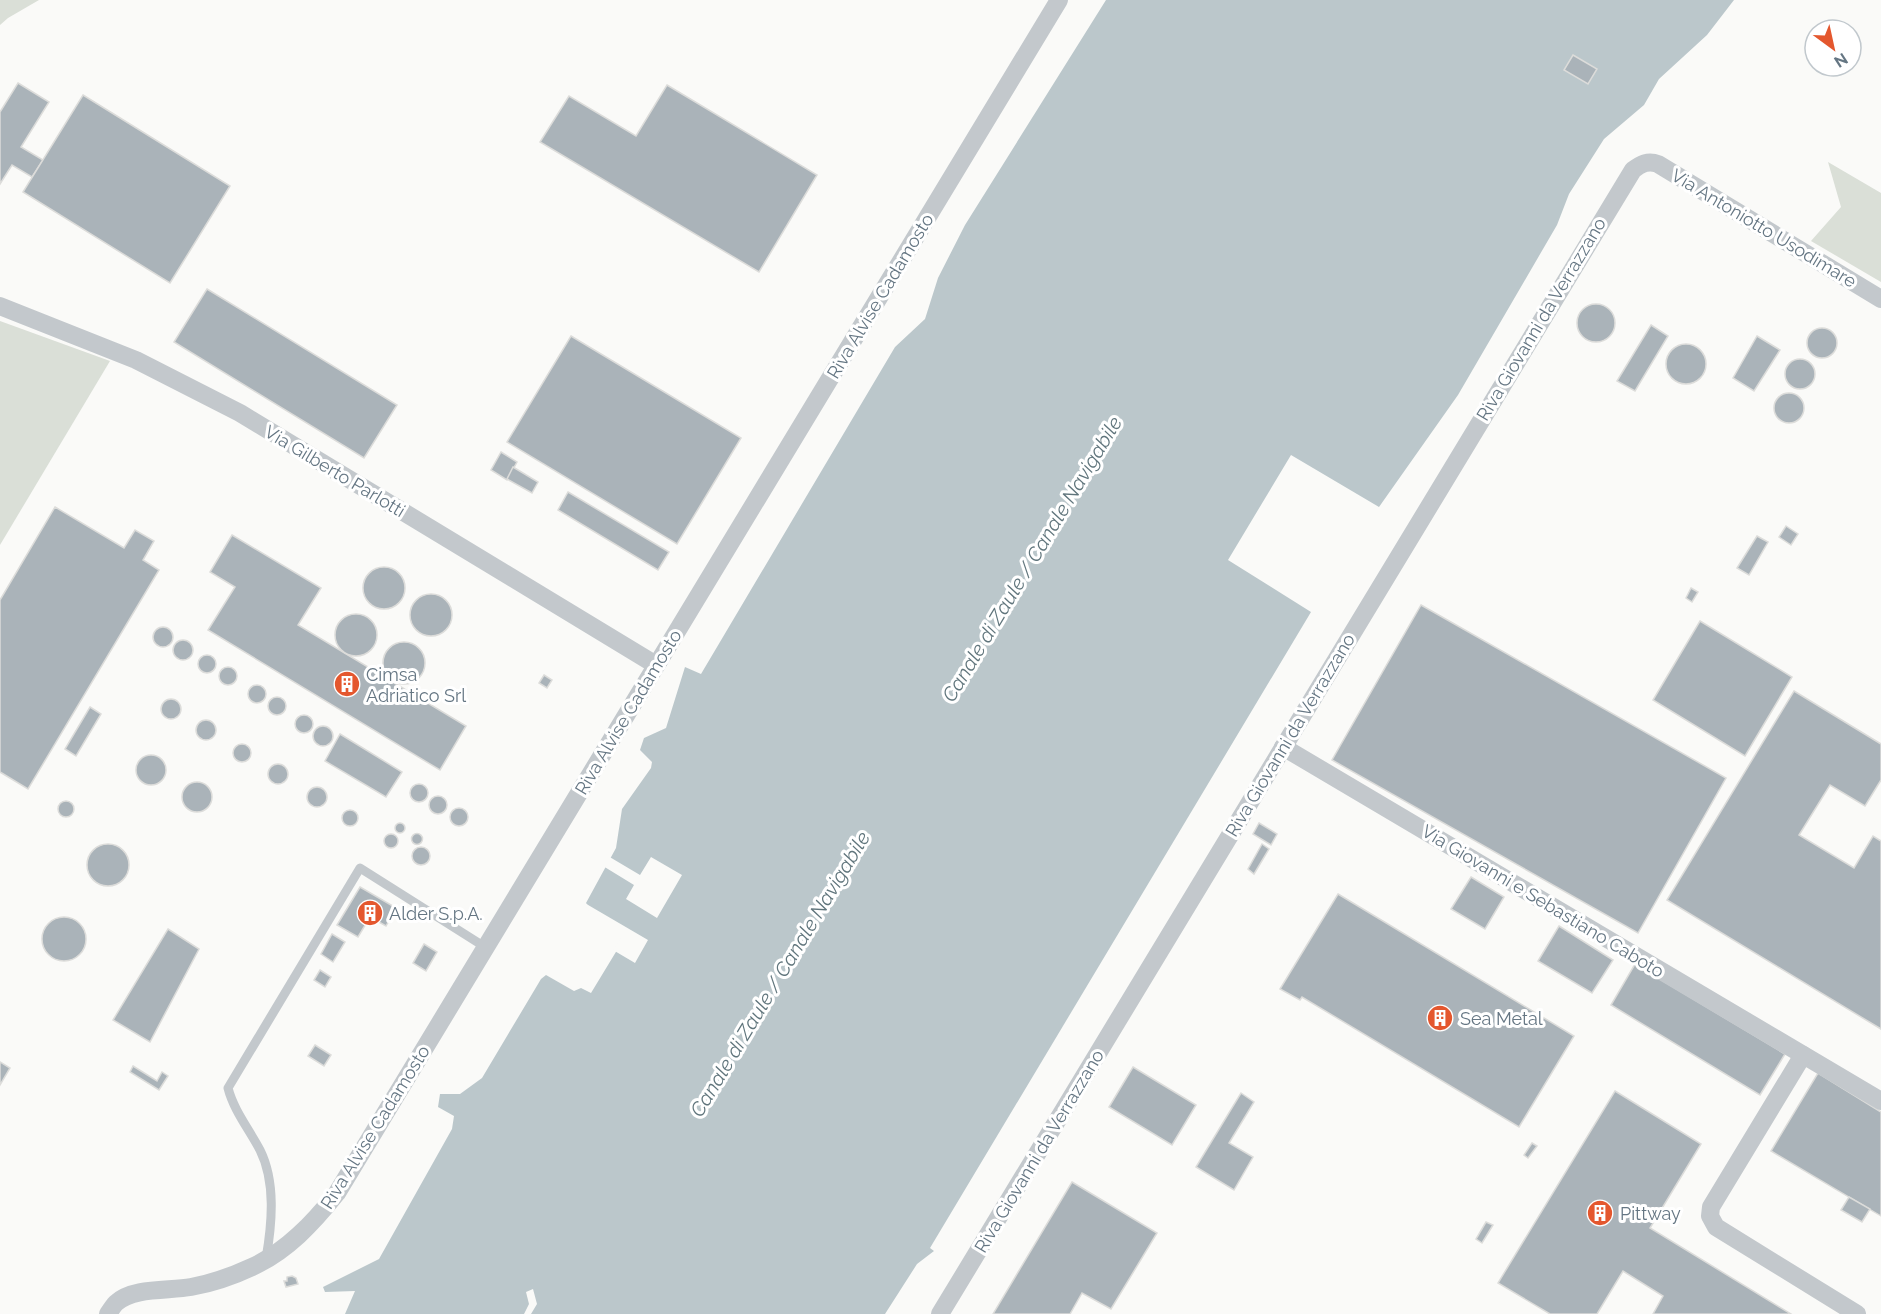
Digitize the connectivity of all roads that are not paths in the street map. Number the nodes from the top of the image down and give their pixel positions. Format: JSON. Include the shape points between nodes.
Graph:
{"nodes":[{"id":1,"x":1059,"y":0,"type":"edge"},
{"id":2,"x":1646,"y":163,"type":"joint"},
{"id":3,"x":1881,"y":299,"type":"edge"},
{"id":4,"x":0,"y":306,"type":"edge"},
{"id":5,"x":656,"y":665,"type":"junction"},
{"id":6,"x":1283,"y":747,"type":"junction"},
{"id":7,"x":485,"y":947,"type":"junction"},
{"id":8,"x":1803,"y":1055,"type":"junction"},
{"id":9,"x":1881,"y":1101,"type":"edge"},
{"id":10,"x":266,"y":1260,"type":"junction"},
{"id":11,"x":108,"y":1314,"type":"edge"},
{"id":12,"x":940,"y":1314,"type":"edge"},
{"id":13,"x":1857,"y":1314,"type":"edge"}],
"edges":[{"from":1,"to":5,"type":"street","name":"Riva Alvise Cadamosto"},
{"from":2,"to":3,"type":"street","name":"Via Antoniotto Usodimare","via":[[1658,164]]},
{"from":2,"to":6,"type":"street","name":"Riva Giovanni da Verrazzano","via":[[1628,176]]},
{"from":4,"to":5,"type":"street","name":"Via Gilberto Parlotti","via":[[136,360],[240,413]]},
{"from":5,"to":7,"type":"street","name":"Riva Alvise Cadamosto"},
{"from":6,"to":8,"type":"street","name":"Via Giovanni e Sebastiano Caboto"},
{"from":6,"to":12,"type":"street","name":"Riva Giovanni da Verrazzano"},
{"from":7,"to":10,"type":"street","name":"Riva Alvise Cadamosto","via":[[338,1193],[303,1232]]},
{"from":7,"to":10,"type":"lane","via":[[360,868],[228,1088],[231,1101],[261,1152],[269,1180]]},
{"from":8,"to":9,"type":"street","name":"Via Giovanni e Sebastiano Caboto"},
{"from":8,"to":13,"type":"street","via":[[1711,1207],[1710,1219]]},
{"from":10,"to":11,"type":"street","name":"Riva Alvise Cadamosto","via":[[211,1282],[136,1293],[116,1302]]}]}
